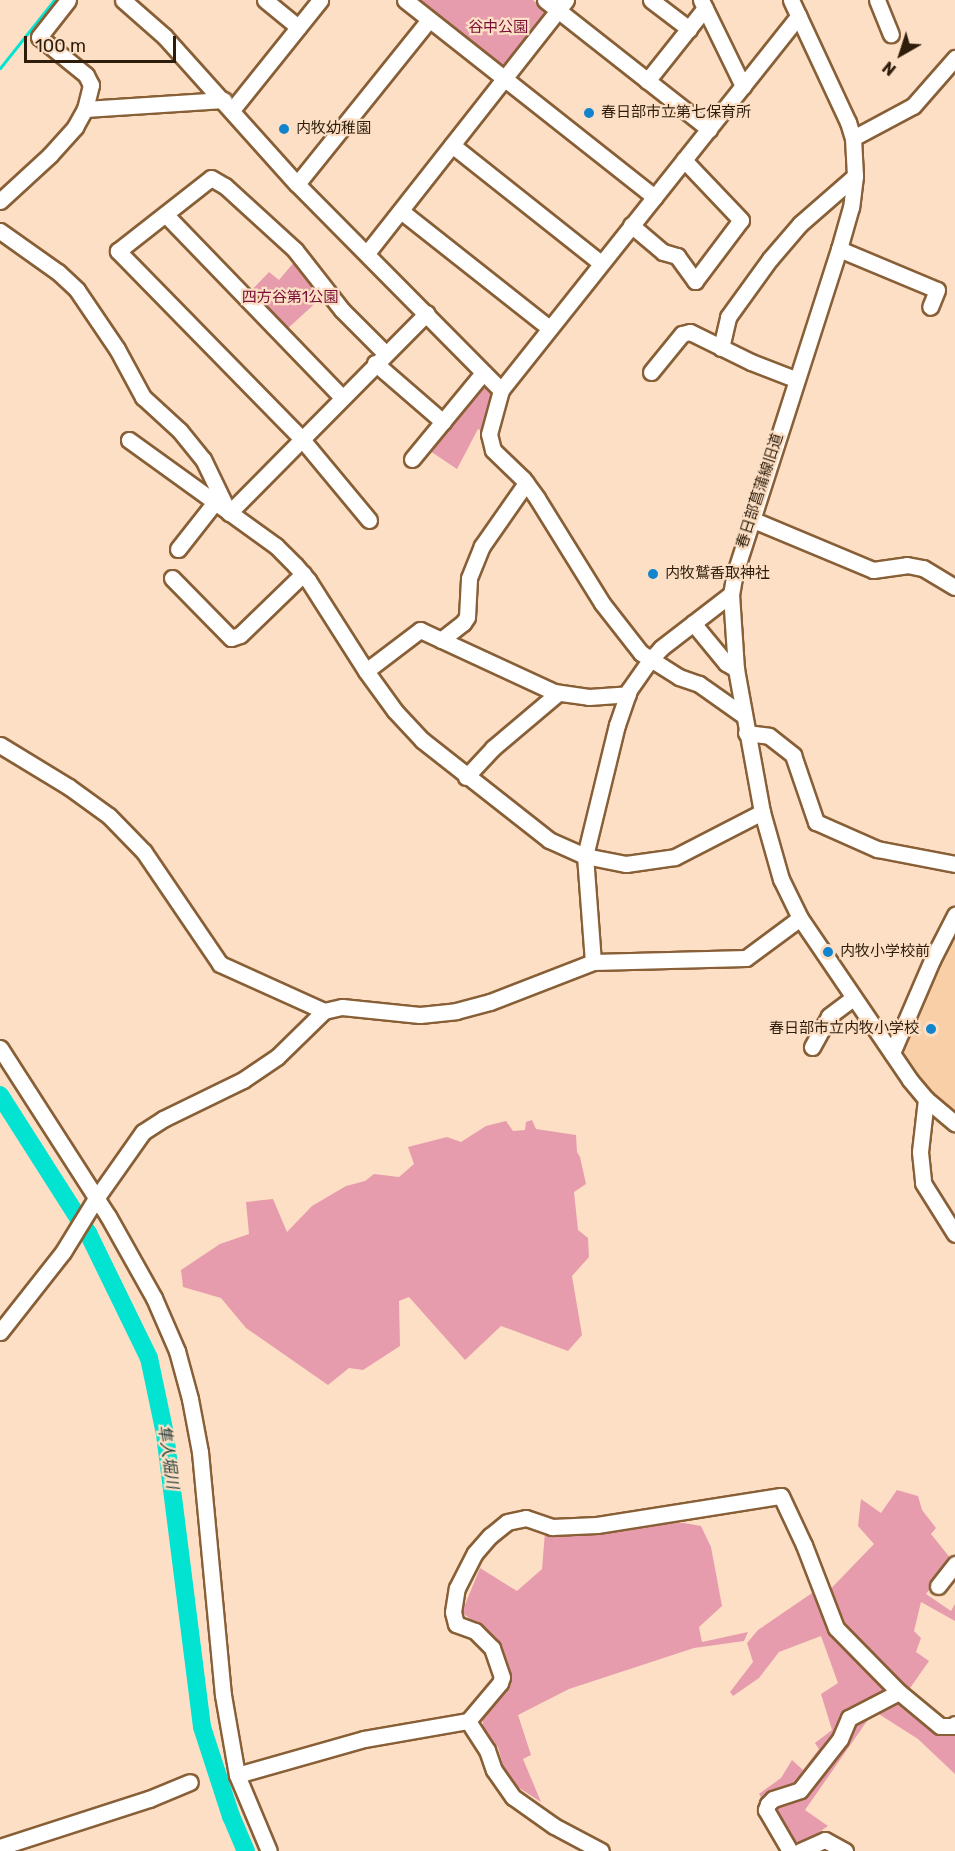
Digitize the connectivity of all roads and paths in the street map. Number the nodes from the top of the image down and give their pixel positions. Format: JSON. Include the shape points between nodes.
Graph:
{"nodes":[{"id":1,"x":68,"y":0,"type":"edge"},
{"id":2,"x":123,"y":0,"type":"edge"},
{"id":3,"x":265,"y":0,"type":"edge"},
{"id":4,"x":320,"y":0,"type":"edge"},
{"id":5,"x":405,"y":0,"type":"edge"},
{"id":6,"x":545,"y":0,"type":"edge"},
{"id":7,"x":651,"y":0,"type":"edge"},
{"id":8,"x":791,"y":0,"type":"edge"},
{"id":9,"x":878,"y":0,"type":"edge"},
{"id":10,"x":704,"y":4,"type":"edge"},
{"id":11,"x":562,"y":5,"type":"edge"},
{"id":12,"x":798,"y":16,"type":"junction"},
{"id":13,"x":429,"y":20,"type":"junction"},
{"id":14,"x":298,"y":27,"type":"junction"},
{"id":15,"x":688,"y":29,"type":"junction"},
{"id":16,"x":891,"y":34,"type":"dead end"},
{"id":17,"x":955,"y":58,"type":"edge"},
{"id":18,"x":504,"y":78,"type":"junction"},
{"id":19,"x":647,"y":81,"type":"junction"},
{"id":20,"x":743,"y":86,"type":"junction"},
{"id":21,"x":228,"y":105,"type":"junction"},
{"id":22,"x":85,"y":109,"type":"junction"},
{"id":23,"x":709,"y":129,"type":"junction"},
{"id":24,"x":853,"y":138,"type":"junction"},
{"id":25,"x":452,"y":145,"type":"junction"},
{"id":26,"x":684,"y":160,"type":"junction"},
{"id":27,"x":855,"y":176,"type":"junction"},
{"id":28,"x":297,"y":184,"type":"junction"},
{"id":29,"x":654,"y":197,"type":"junction"},
{"id":30,"x":0,"y":201,"type":"edge"},
{"id":31,"x":401,"y":211,"type":"junction"},
{"id":32,"x":166,"y":215,"type":"junction"},
{"id":33,"x":631,"y":225,"type":"junction"},
{"id":34,"x":0,"y":231,"type":"edge"},
{"id":35,"x":839,"y":249,"type":"junction"},
{"id":36,"x":367,"y":253,"type":"junction"},
{"id":37,"x":601,"y":263,"type":"junction"},
{"id":38,"x":930,"y":307,"type":"dead end"},
{"id":39,"x":427,"y":313,"type":"junction"},
{"id":40,"x":549,"y":328,"type":"junction"},
{"id":41,"x":721,"y":348,"type":"junction"},
{"id":42,"x":381,"y":358,"type":"junction"},
{"id":43,"x":651,"y":372,"type":"dead end"},
{"id":44,"x":483,"y":373,"type":"junction"},
{"id":45,"x":795,"y":379,"type":"junction"},
{"id":46,"x":501,"y":390,"type":"junction"},
{"id":47,"x":342,"y":397,"type":"junction"},
{"id":48,"x":442,"y":422,"type":"junction"},
{"id":49,"x":301,"y":438,"type":"junction"},
{"id":50,"x":129,"y":440,"type":"dead end"},
{"id":51,"x":412,"y":459,"type":"dead end"},
{"id":52,"x":526,"y":483,"type":"junction"},
{"id":53,"x":215,"y":502,"type":"junction"},
{"id":54,"x":229,"y":513,"type":"junction"},
{"id":55,"x":751,"y":519,"type":"junction"},
{"id":56,"x":369,"y":520,"type":"dead end"},
{"id":57,"x":178,"y":549,"type":"dead end"},
{"id":58,"x":303,"y":574,"type":"junction"},
{"id":59,"x":172,"y":578,"type":"dead end"},
{"id":60,"x":955,"y":587,"type":"edge"},
{"id":61,"x":731,"y":594,"type":"junction"},
{"id":62,"x":693,"y":623,"type":"junction"},
{"id":63,"x":441,"y":640,"type":"junction"},
{"id":64,"x":650,"y":660,"type":"junction"},
{"id":65,"x":736,"y":669,"type":"junction"},
{"id":66,"x":366,"y":670,"type":"junction"},
{"id":67,"x":558,"y":693,"type":"junction"},
{"id":68,"x":628,"y":694,"type":"junction"},
{"id":69,"x":742,"y":715,"type":"junction"},
{"id":70,"x":746,"y":733,"type":"junction"},
{"id":71,"x":0,"y":745,"type":"edge"},
{"id":72,"x":466,"y":777,"type":"junction"},
{"id":73,"x":762,"y":812,"type":"junction"},
{"id":74,"x":585,"y":856,"type":"junction"},
{"id":75,"x":955,"y":864,"type":"edge"},
{"id":76,"x":955,"y":915,"type":"edge"},
{"id":77,"x":800,"y":918,"type":"junction"},
{"id":78,"x":593,"y":962,"type":"junction"},
{"id":79,"x":853,"y":998,"type":"junction"},
{"id":80,"x":324,"y":1011,"type":"junction"},
{"id":81,"x":812,"y":1047,"type":"dead end"},
{"id":82,"x":0,"y":1048,"type":"edge"},
{"id":83,"x":892,"y":1053,"type":"junction"},
{"id":84,"x":926,"y":1100,"type":"junction"},
{"id":85,"x":955,"y":1123,"type":"edge"},
{"id":86,"x":95,"y":1200,"type":"junction"},
{"id":87,"x":955,"y":1234,"type":"edge"},
{"id":88,"x":0,"y":1332,"type":"edge"},
{"id":89,"x":955,"y":1564,"type":"edge"},
{"id":90,"x":938,"y":1586,"type":"dead end"},
{"id":91,"x":899,"y":1692,"type":"junction"},
{"id":92,"x":468,"y":1721,"type":"junction"},
{"id":93,"x":955,"y":1724,"type":"edge"},
{"id":94,"x":237,"y":1775,"type":"junction"},
{"id":95,"x":190,"y":1782,"type":"dead end"},
{"id":96,"x":0,"y":1847,"type":"edge"},
{"id":97,"x":269,"y":1851,"type":"edge"},
{"id":98,"x":601,"y":1851,"type":"edge"},
{"id":99,"x":790,"y":1851,"type":"edge"},
{"id":100,"x":800,"y":1851,"type":"edge"},
{"id":101,"x":845,"y":1851,"type":"edge"}],
"edges":[{"from":1,"to":22,"type":"street","via":[[39,37],[86,75],[91,85]]},
{"from":2,"to":21,"type":"street","via":[[164,36]]},
{"from":3,"to":14,"type":"street"},
{"from":4,"to":14,"type":"street"},
{"from":5,"to":13,"type":"street"},
{"from":6,"to":11,"type":"street"},
{"from":7,"to":15,"type":"street"},
{"from":8,"to":12,"type":"street","name":"春日部菖蒲線旧道"},
{"from":9,"to":16,"type":"street"},
{"from":10,"to":15,"type":"street"},
{"from":10,"to":20,"type":"street"},
{"from":11,"to":18,"type":"street"},
{"from":11,"to":19,"type":"street"},
{"from":12,"to":20,"type":"street"},
{"from":12,"to":24,"type":"street","name":"春日部菖蒲線旧道","via":[[840,100]]},
{"from":13,"to":18,"type":"street"},
{"from":13,"to":28,"type":"street"},
{"from":14,"to":21,"type":"street"},
{"from":15,"to":19,"type":"street"},
{"from":17,"to":24,"type":"street","via":[[913,106]]},
{"from":18,"to":25,"type":"street"},
{"from":18,"to":29,"type":"street"},
{"from":19,"to":23,"type":"street"},
{"from":20,"to":23,"type":"street"},
{"from":21,"to":22,"type":"street"},
{"from":21,"to":28,"type":"street"},
{"from":22,"to":30,"type":"street","via":[[50,155]]},
{"from":23,"to":26,"type":"street"},
{"from":24,"to":27,"type":"street","name":"春日部菖蒲線旧道"},
{"from":25,"to":31,"type":"street"},
{"from":25,"to":37,"type":"street"},
{"from":26,"to":29,"type":"street"},
{"from":26,"to":33,"type":"street","via":[[741,220],[695,281],[677,256],[663,252]]},
{"from":27,"to":35,"type":"street","name":"春日部菖蒲線旧道"},
{"from":27,"to":41,"type":"street","via":[[800,224],[770,259],[728,317]]},
{"from":28,"to":36,"type":"street"},
{"from":29,"to":33,"type":"street"},
{"from":31,"to":36,"type":"street"},
{"from":31,"to":40,"type":"street"},
{"from":32,"to":42,"type":"street","via":[[211,178],[225,186],[295,250]]},
{"from":32,"to":47,"type":"street"},
{"from":32,"to":49,"type":"street","via":[[118,251]]},
{"from":33,"to":37,"type":"street"},
{"from":34,"to":54,"type":"street","via":[[77,290],[117,349],[143,397],[203,459]]},
{"from":35,"to":38,"type":"street","via":[[937,290]]},
{"from":35,"to":45,"type":"street","name":"春日部菖蒲線旧道"},
{"from":36,"to":39,"type":"street"},
{"from":37,"to":40,"type":"street"},
{"from":39,"to":42,"type":"street"},
{"from":39,"to":44,"type":"street"},
{"from":40,"to":46,"type":"street"},
{"from":41,"to":43,"type":"street","via":[[690,332],[682,334]]},
{"from":41,"to":45,"type":"street"},
{"from":42,"to":47,"type":"street"},
{"from":42,"to":48,"type":"street"},
{"from":44,"to":46,"type":"street"},
{"from":44,"to":48,"type":"street"},
{"from":45,"to":55,"type":"street","name":"春日部菖蒲線旧道"},
{"from":46,"to":52,"type":"street","via":[[489,442]]},
{"from":47,"to":49,"type":"street"},
{"from":48,"to":51,"type":"street"},
{"from":49,"to":54,"type":"street"},
{"from":49,"to":56,"type":"street"},
{"from":50,"to":53,"type":"street"},
{"from":52,"to":63,"type":"street","via":[[482,546],[469,578],[467,617]]},
{"from":52,"to":64,"type":"street","via":[[602,603]]},
{"from":53,"to":54,"type":"street"},
{"from":53,"to":57,"type":"street"},
{"from":54,"to":58,"type":"street","via":[[276,546]]},
{"from":55,"to":60,"type":"street","via":[[873,570],[907,565],[923,568]]},
{"from":55,"to":61,"type":"street","name":"春日部菖蒲線旧道"},
{"from":58,"to":59,"type":"street","via":[[240,635],[231,638]]},
{"from":58,"to":66,"type":"street"},
{"from":61,"to":62,"type":"street"},
{"from":61,"to":65,"type":"street","name":"春日部菖蒲線旧道"},
{"from":62,"to":64,"type":"street"},
{"from":62,"to":65,"type":"street","via":[[726,663]]},
{"from":63,"to":66,"type":"street","via":[[420,630]]},
{"from":63,"to":67,"type":"street"},
{"from":64,"to":68,"type":"street"},
{"from":64,"to":69,"type":"street","via":[[699,684]]},
{"from":65,"to":69,"type":"street","name":"春日部菖蒲線旧道"},
{"from":66,"to":72,"type":"street","via":[[422,740]]},
{"from":67,"to":68,"type":"street","via":[[589,697]]},
{"from":67,"to":72,"type":"street"},
{"from":68,"to":74,"type":"street"},
{"from":69,"to":70,"type":"street","name":"春日部菖蒲線旧道"},
{"from":70,"to":73,"type":"street","name":"春日部菖蒲線旧道"},
{"from":70,"to":75,"type":"street","via":[[768,736],[793,755],[816,822],[877,849]]},
{"from":71,"to":80,"type":"street","via":[[109,816],[144,852],[220,964]]},
{"from":72,"to":74,"type":"street","via":[[549,840]]},
{"from":73,"to":74,"type":"street","via":[[675,857],[627,864]]},
{"from":73,"to":77,"type":"street","name":"春日部菖蒲線旧道","via":[[781,879]]},
{"from":74,"to":78,"type":"street"},
{"from":76,"to":83,"type":"street"},
{"from":77,"to":78,"type":"street","via":[[746,958]]},
{"from":77,"to":79,"type":"street","name":"春日部菖蒲線旧道"},
{"from":78,"to":80,"type":"street","via":[[456,1011],[420,1015],[342,1007]]},
{"from":79,"to":81,"type":"street","via":[[829,1016]]},
{"from":79,"to":83,"type":"street","name":"春日部菖蒲線旧道"},
{"from":80,"to":86,"type":"street","via":[[277,1057],[243,1080],[143,1132]]},
{"from":82,"to":86,"type":"street"},
{"from":83,"to":84,"type":"street","name":"春日部菖蒲線旧道"},
{"from":84,"to":85,"type":"street","name":"春日部菖蒲線旧道"},
{"from":84,"to":87,"type":"street","via":[[920,1152],[924,1183]]},
{"from":86,"to":88,"type":"street","via":[[63,1252]]},
{"from":86,"to":94,"type":"street","via":[[154,1298],[177,1351],[190,1399],[200,1452],[223,1695]]},
{"from":89,"to":90,"type":"street"},
{"from":91,"to":92,"type":"street","via":[[836,1628],[781,1496],[620,1523],[552,1527],[526,1518],[498,1528],[462,1575],[454,1605],[456,1624],[475,1631],[492,1648],[502,1677]]},
{"from":91,"to":93,"type":"street","via":[[940,1725]]},
{"from":91,"to":99,"type":"street","via":[[849,1718],[840,1739],[800,1790],[768,1804],[766,1810]]},
{"from":92,"to":94,"type":"street","via":[[364,1739]]},
{"from":92,"to":98,"type":"street","via":[[513,1797],[554,1826]]},
{"from":94,"to":97,"type":"street"},
{"from":95,"to":96,"type":"street"},
{"from":100,"to":101,"type":"street","via":[[825,1840]]}]}
